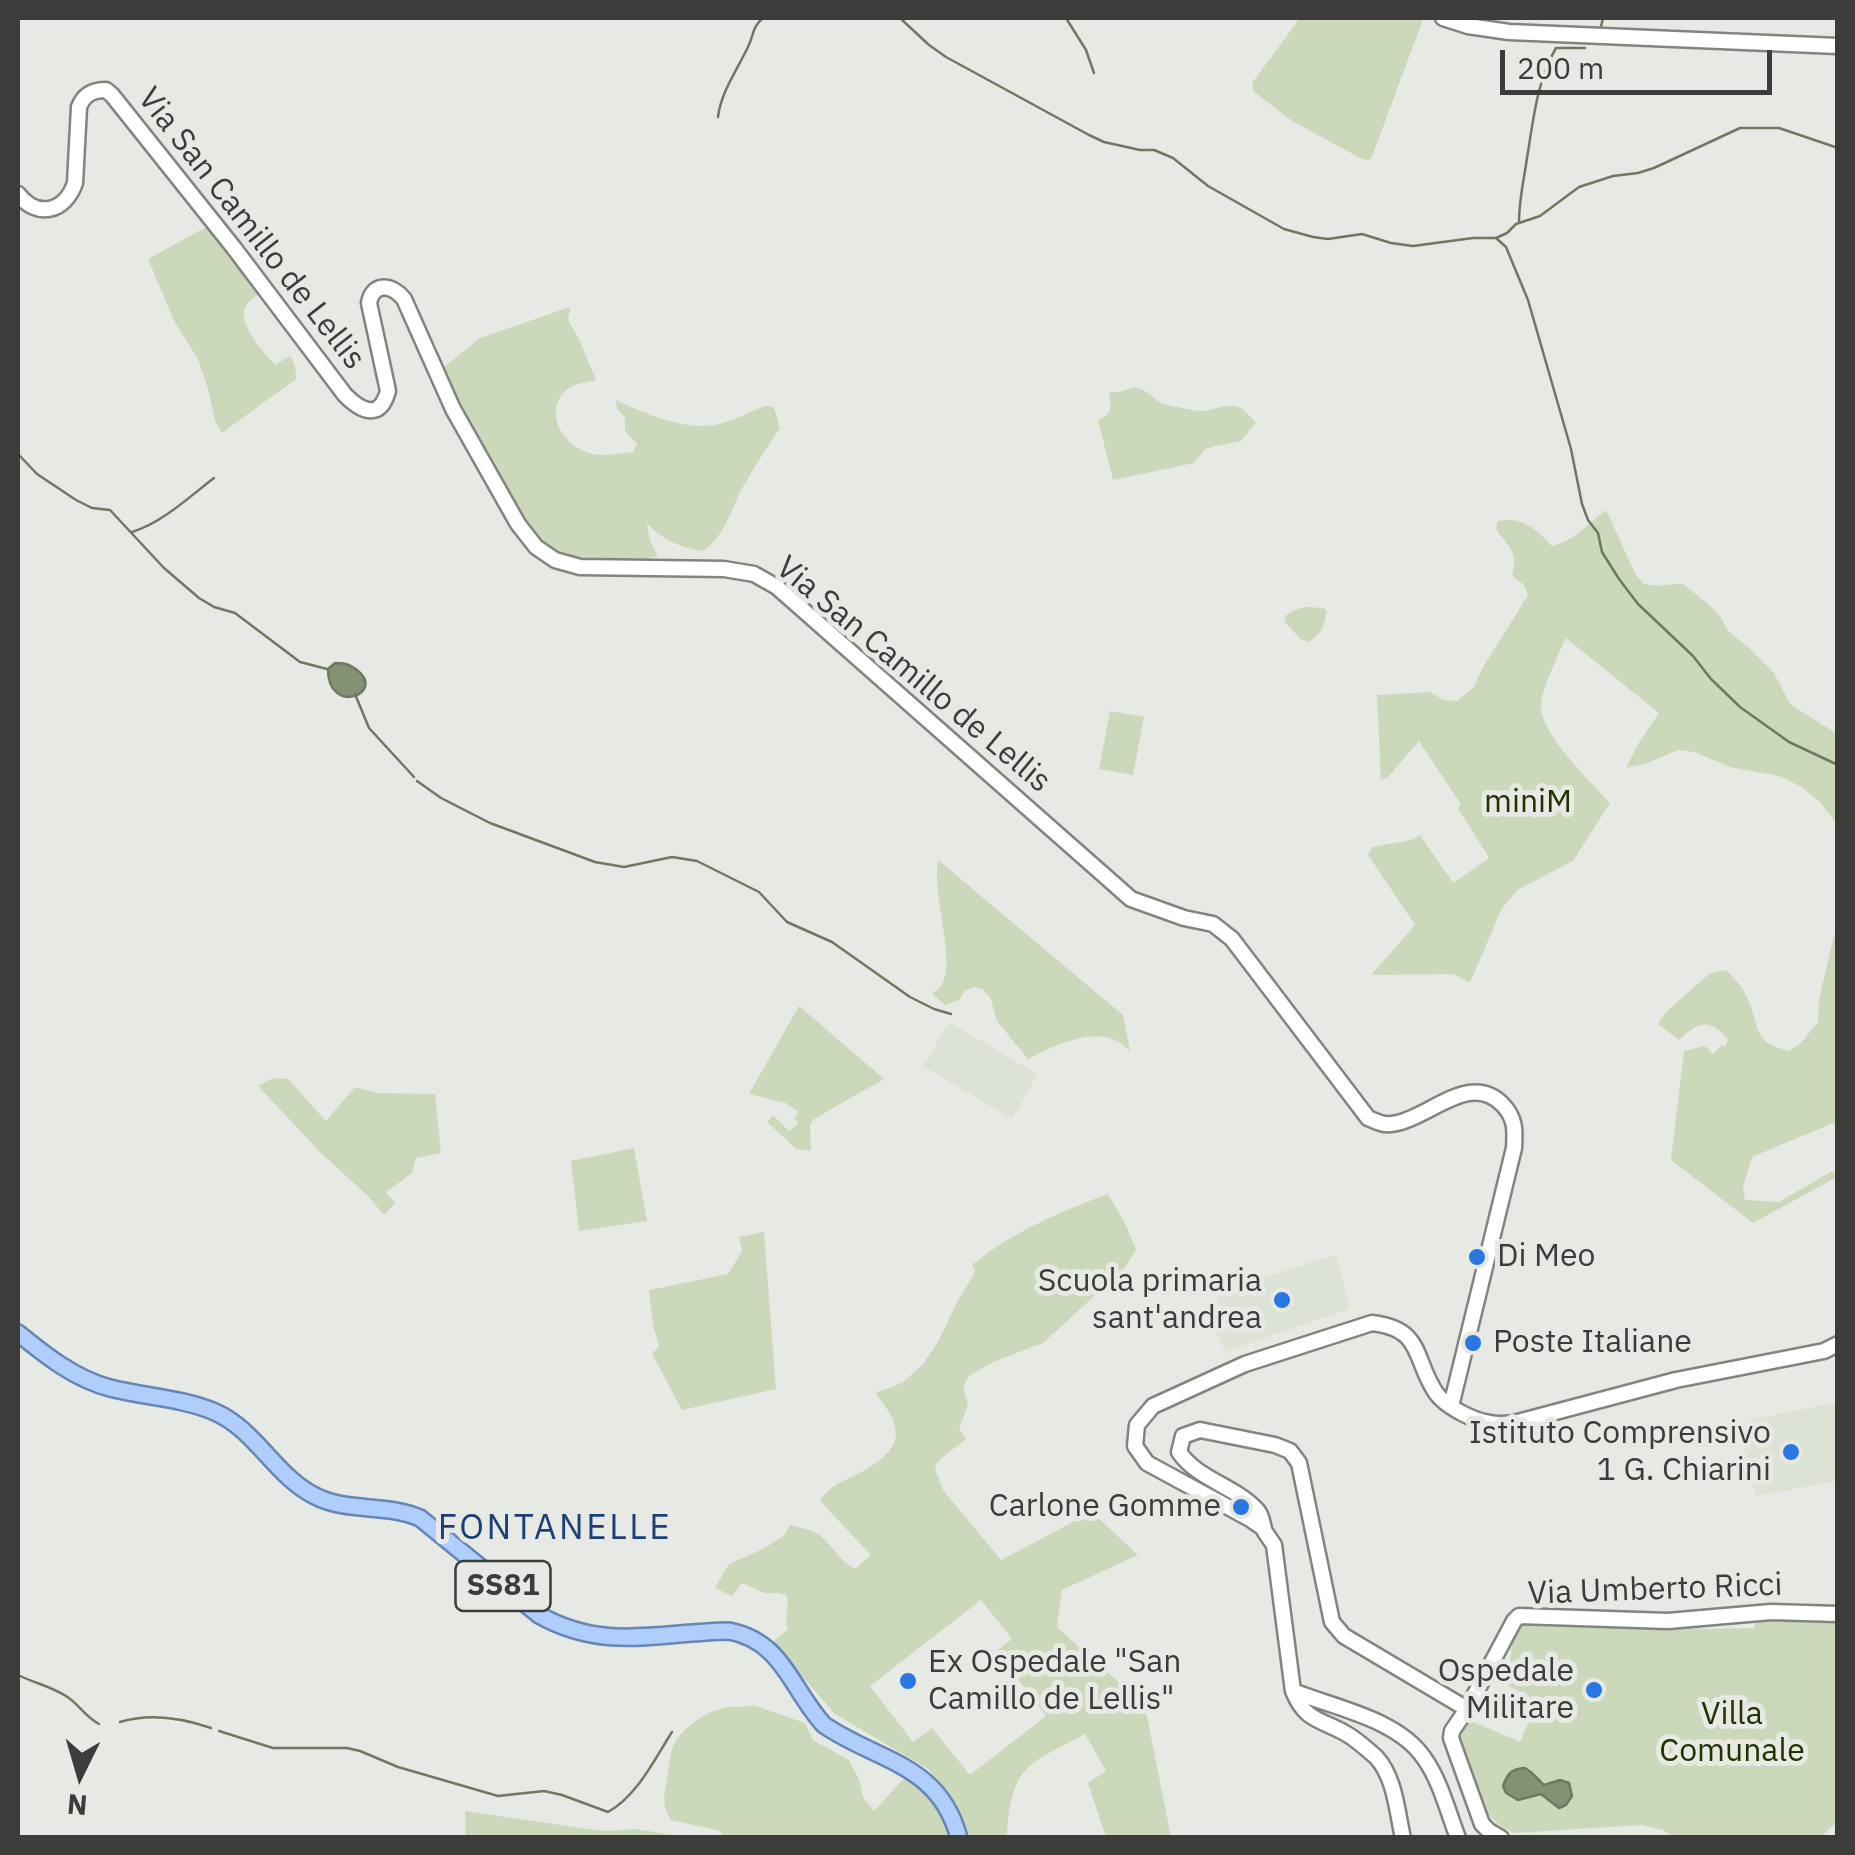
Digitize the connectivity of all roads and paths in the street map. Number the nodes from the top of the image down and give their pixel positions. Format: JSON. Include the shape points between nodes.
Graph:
{"nodes":[{"id":1,"x":1442,"y":18,"type":"edge"},
{"id":2,"x":1838,"y":46,"type":"edge"},
{"id":3,"x":18,"y":194,"type":"edge"},
{"id":4,"x":18,"y":1333,"type":"edge"},
{"id":5,"x":1838,"y":1344,"type":"edge"},
{"id":6,"x":1452,"y":1406,"type":"junction"},
{"id":7,"x":1263,"y":1528,"type":"junction"},
{"id":8,"x":1838,"y":1614,"type":"edge"},
{"id":9,"x":1293,"y":1691,"type":"junction"},
{"id":10,"x":1467,"y":1709,"type":"junction"},
{"id":11,"x":960,"y":1838,"type":"edge"},
{"id":12,"x":1403,"y":1838,"type":"edge"},
{"id":13,"x":1458,"y":1838,"type":"edge"},
{"id":14,"x":1501,"y":1838,"type":"edge"}],
"edges":[{"from":1,"to":2,"type":"street","via":[[1508,32]]},
{"from":3,"to":6,"type":"street","name":"Via San Camillo de Lellis","via":[[40,209],[64,203],[75,183],[79,107],[91,92],[106,90],[345,395],[367,411],[384,403],[388,391],[370,296],[383,286],[398,292],[453,409],[536,547],[580,567],[724,569],[777,587],[1131,898],[1213,924],[1232,939],[1368,1118],[1402,1123],[1456,1096],[1478,1092],[1496,1098],[1512,1114],[1514,1148]]},
{"from":4,"to":11,"type":"main road","number":"SS81","via":[[108,1388],[220,1414],[311,1494],[340,1506],[420,1518],[558,1626],[599,1637],[729,1631],[760,1641],[824,1725],[925,1780],[940,1795]]},
{"from":5,"to":6,"type":"street","via":[[1514,1423],[1484,1422]]},
{"from":6,"to":7,"type":"street","via":[[1434,1390],[1411,1340],[1372,1323],[1245,1364],[1153,1406],[1137,1425],[1135,1446],[1148,1463]]},
{"from":7,"to":9,"type":"street","via":[[1274,1545]]},
{"from":7,"to":10,"type":"street","via":[[1243,1498],[1185,1462],[1179,1452],[1183,1436],[1200,1430],[1293,1454],[1332,1622],[1344,1636]]},
{"from":8,"to":10,"type":"street","name":"Via Umberto Ricci","via":[[1520,1616]]},
{"from":9,"to":12,"type":"street","via":[[1306,1714],[1348,1734],[1378,1760],[1391,1784]]},
{"from":9,"to":13,"type":"street","via":[[1404,1736],[1424,1757]]},
{"from":10,"to":14,"type":"street","via":[[1452,1743],[1482,1824]]}]}
